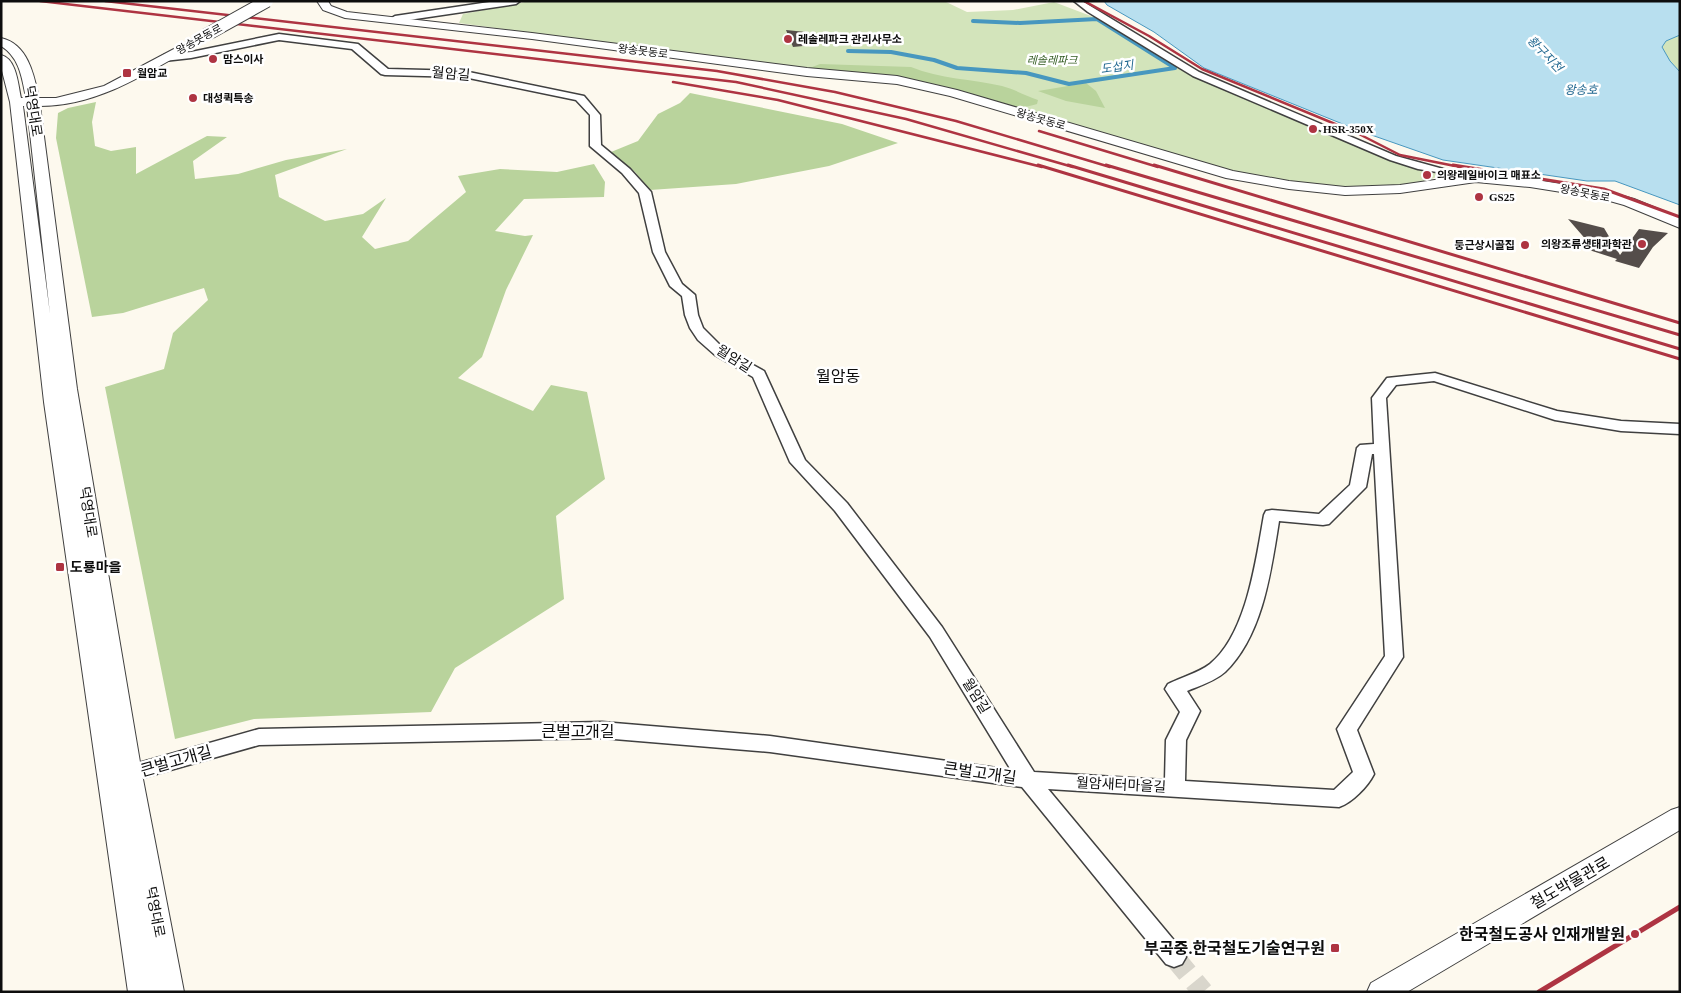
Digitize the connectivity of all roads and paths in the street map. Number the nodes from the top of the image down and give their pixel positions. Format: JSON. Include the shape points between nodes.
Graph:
{"nodes":[{"id":1,"x":267,"y":1,"type":"edge"},
{"id":2,"x":322,"y":1,"type":"edge"},
{"id":3,"x":516,"y":1,"type":"edge"},
{"id":4,"x":1077,"y":1,"type":"edge"},
{"id":5,"x":395,"y":19,"type":"junction"},
{"id":6,"x":1,"y":41,"type":"edge"},
{"id":7,"x":1,"y":58,"type":"edge"},
{"id":8,"x":164,"y":58,"type":"junction"},
{"id":9,"x":25,"y":102,"type":"junction"},
{"id":10,"x":1443,"y":170,"type":"dead end"},
{"id":11,"x":1680,"y":224,"type":"edge"},
{"id":12,"x":1680,"y":429,"type":"edge"},
{"id":13,"x":1373,"y":449,"type":"junction"},
{"id":14,"x":129,"y":774,"type":"junction"},
{"id":15,"x":108,"y":780,"type":"junction"},
{"id":16,"x":1028,"y":780,"type":"junction"},
{"id":17,"x":1175,"y":788,"type":"junction"},
{"id":18,"x":1680,"y":818,"type":"edge"},
{"id":19,"x":1174,"y":957,"type":"tunnel mouth"},
{"id":20,"x":143,"y":992,"type":"edge"},
{"id":21,"x":170,"y":992,"type":"edge"},
{"id":22,"x":1381,"y":992,"type":"edge"}],
"edges":[{"from":1,"to":8,"type":"street","name":"왕송못동로","bridge":true},
{"from":2,"to":5,"type":"street","name":"왕송못동로","via":[[327,8],[345,15]]},
{"from":3,"to":5,"type":"street","name":"왕송못동로"},
{"from":4,"to":10,"type":"street","via":[[1196,74],[1393,158]]},
{"from":5,"to":11,"type":"street","name":"왕송못동로","via":[[807,72],[897,80],[954,93],[1231,175],[1289,185],[1345,191],[1400,189],[1476,178],[1530,183],[1600,194],[1629,202]]},
{"from":6,"to":9,"type":"street","name":"덕영대로","via":[[11,46],[25,64]]},
{"from":7,"to":9,"type":"street","name":"덕영대로"},
{"from":8,"to":9,"type":"street","name":"왕송못동로","via":[[108,89],[86,96],[56,102]]},
{"from":8,"to":16,"type":"street","name":"월암길","via":[[278,37],[355,46],[385,72],[464,74],[580,98],[594,115],[596,146],[645,192],[659,252],[676,286],[688,295],[692,319],[704,339],[730,360],[759,374],[798,462],[840,507],[936,632]]},
{"from":9,"to":14,"type":"street","name":"덕영대로"},
{"from":9,"to":15,"type":"street","name":"덕영대로","via":[[52,402]]},
{"from":12,"to":13,"type":"street","via":[[1621,426],[1555,415],[1435,377],[1392,381],[1379,398]]},
{"from":13,"to":17,"type":"street","name":"월암새터마을길","via":[[1358,487],[1323,520],[1272,515],[1261,579],[1235,648],[1216,668],[1175,689],[1190,711],[1176,740]]},
{"from":13,"to":17,"type":"street","via":[[1394,657],[1347,729],[1364,774],[1339,799]]},
{"from":14,"to":15,"type":"street"},
{"from":14,"to":16,"type":"street","name":"큰벌고개길","via":[[259,737],[602,730],[770,744]]},
{"from":14,"to":21,"type":"street","name":"덕영대로"},
{"from":15,"to":20,"type":"street","name":"덕영대로"},
{"from":16,"to":17,"type":"street","name":"월암새터마을길"},
{"from":16,"to":19,"type":"street","name":"월암길"},
{"from":18,"to":22,"type":"street","name":"철도박물관로"}]}
